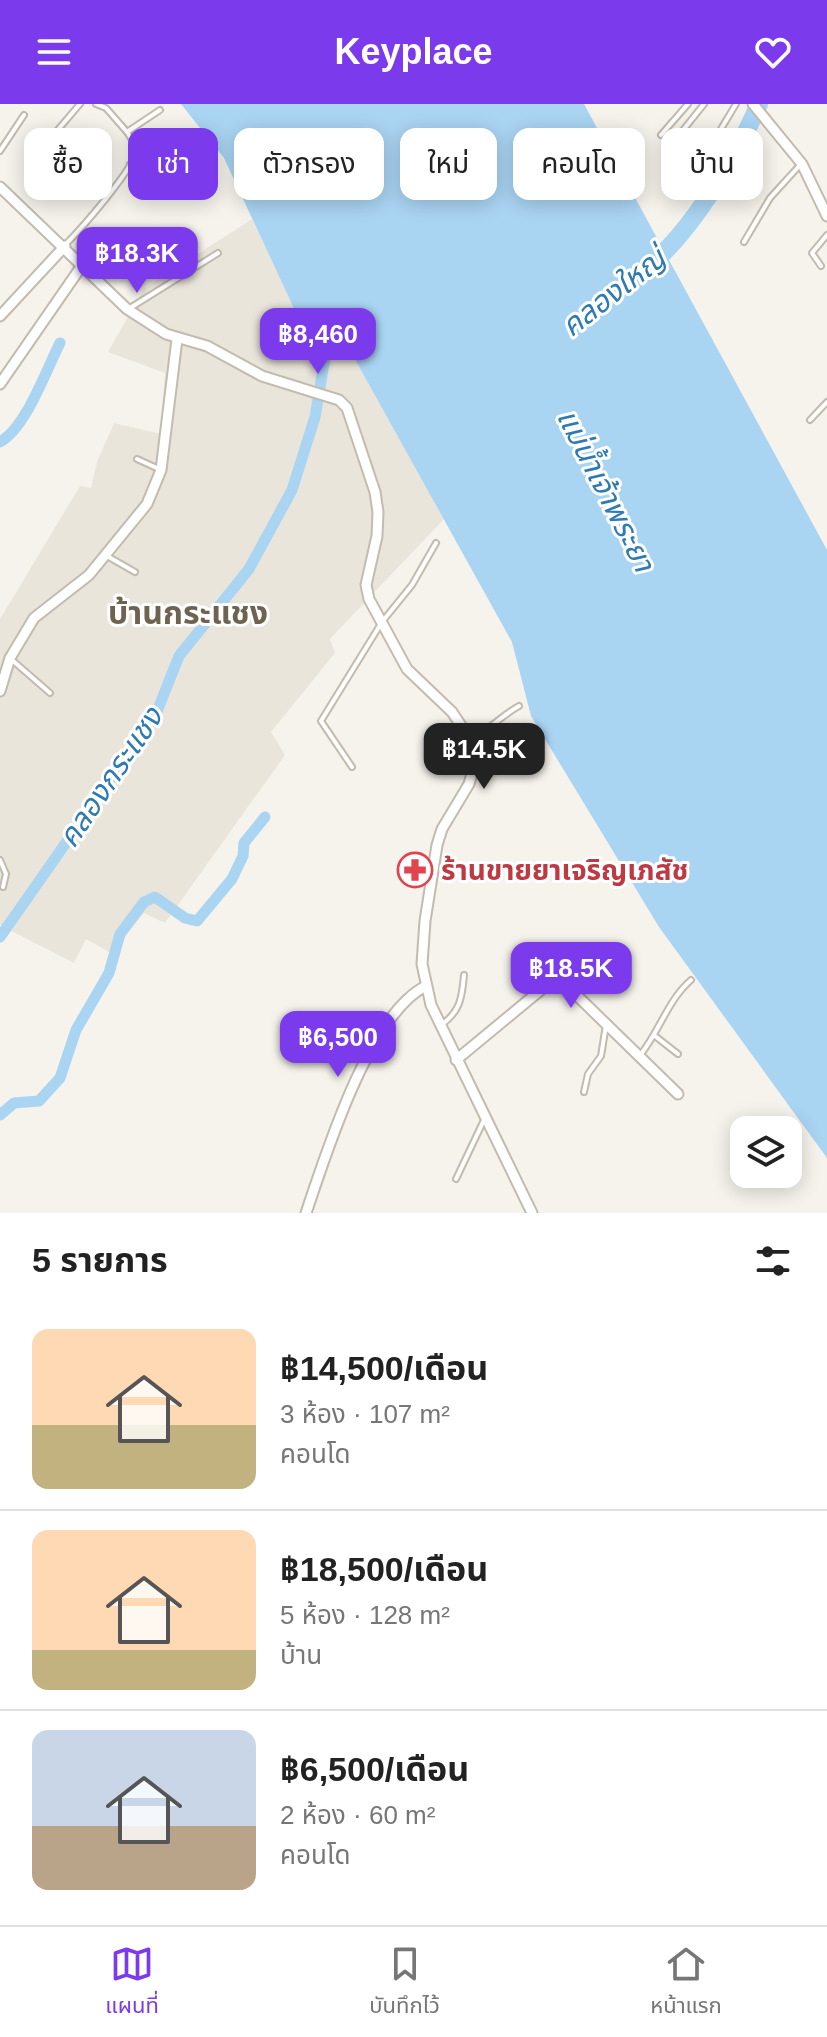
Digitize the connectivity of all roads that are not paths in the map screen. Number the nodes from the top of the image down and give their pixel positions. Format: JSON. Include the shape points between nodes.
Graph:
{"nodes":[{"id":1,"x":80,"y":104,"type":"edge"},
{"id":2,"x":96,"y":104,"type":"edge"},
{"id":3,"x":688,"y":104,"type":"edge"},
{"id":4,"x":704,"y":104,"type":"edge"},
{"id":5,"x":736,"y":104,"type":"edge"},
{"id":6,"x":753,"y":104,"type":"edge"},
{"id":7,"x":160,"y":110,"type":"dead end"},
{"id":8,"x":24,"y":115,"type":"dead end"},
{"id":9,"x":59,"y":128,"type":"edge"},
{"id":10,"x":667,"y":128,"type":"edge"},
{"id":11,"x":685,"y":128,"type":"edge"},
{"id":12,"x":722,"y":128,"type":"edge"},
{"id":13,"x":127,"y":132,"type":"joint"},
{"id":14,"x":0,"y":151,"type":"edge"},
{"id":15,"x":802,"y":164,"type":"junction"},
{"id":16,"x":128,"y":167,"type":"edge"},
{"id":17,"x":0,"y":187,"type":"edge"},
{"id":18,"x":112,"y":190,"type":"edge"},
{"id":19,"x":103,"y":200,"type":"edge"},
{"id":20,"x":827,"y":216,"type":"edge"},
{"id":21,"x":827,"y":235,"type":"edge"},
{"id":22,"x":744,"y":242,"type":"dead end"},
{"id":23,"x":65,"y":246,"type":"junction"},
{"id":24,"x":218,"y":253,"type":"dead end"},
{"id":25,"x":83,"y":264,"type":"junction"},
{"id":26,"x":821,"y":266,"type":"dead end"},
{"id":27,"x":127,"y":309,"type":"junction"},
{"id":28,"x":0,"y":316,"type":"edge"},
{"id":29,"x":177,"y":339,"type":"junction"},
{"id":30,"x":0,"y":384,"type":"edge"},
{"id":31,"x":827,"y":402,"type":"edge"},
{"id":32,"x":810,"y":420,"type":"dead end"},
{"id":33,"x":137,"y":459,"type":"dead end"},
{"id":34,"x":161,"y":470,"type":"junction"},
{"id":35,"x":436,"y":543,"type":"dead end"},
{"id":36,"x":107,"y":556,"type":"junction"},
{"id":37,"x":135,"y":572,"type":"dead end"},
{"id":38,"x":382,"y":622,"type":"junction"},
{"id":39,"x":10,"y":658,"type":"junction"},
{"id":40,"x":0,"y":691,"type":"edge"},
{"id":41,"x":50,"y":693,"type":"dead end"},
{"id":42,"x":519,"y":706,"type":"dead end"},
{"id":43,"x":467,"y":741,"type":"junction"},
{"id":44,"x":352,"y":767,"type":"dead end"},
{"id":45,"x":0,"y":860,"type":"edge"},
{"id":46,"x":3,"y":887,"type":"dead end"},
{"id":47,"x":464,"y":975,"type":"dead end"},
{"id":48,"x":691,"y":980,"type":"dead end"},
{"id":49,"x":426,"y":986,"type":"junction"},
{"id":50,"x":607,"y":1023,"type":"junction"},
{"id":51,"x":439,"y":1027,"type":"junction"},
{"id":52,"x":655,"y":1036,"type":"junction"},
{"id":53,"x":678,"y":1054,"type":"dead end"},
{"id":54,"x":639,"y":1056,"type":"junction"},
{"id":55,"x":456,"y":1060,"type":"junction"},
{"id":56,"x":584,"y":1092,"type":"dead end"},
{"id":57,"x":678,"y":1094,"type":"dead end"},
{"id":58,"x":485,"y":1118,"type":"junction"},
{"id":59,"x":456,"y":1179,"type":"dead end"},
{"id":60,"x":306,"y":1213,"type":"edge"},
{"id":61,"x":532,"y":1213,"type":"edge"}],
"edges":[{"from":1,"to":9,"type":"lane"},
{"from":2,"to":13,"type":"lane"},
{"from":3,"to":10,"type":"lane"},
{"from":4,"to":11,"type":"lane"},
{"from":5,"to":12,"type":"lane"},
{"from":6,"to":15,"type":"street"},
{"from":7,"to":13,"type":"lane"},
{"from":8,"to":14,"type":"lane"},
{"from":15,"to":20,"type":"street"},
{"from":15,"to":22,"type":"lane","via":[[770,198]]},
{"from":16,"to":18,"type":"lane"},
{"from":17,"to":23,"type":"street"},
{"from":19,"to":23,"type":"lane"},
{"from":21,"to":26,"type":"lane","via":[[812,253]]},
{"from":23,"to":25,"type":"street"},
{"from":23,"to":28,"type":"street"},
{"from":24,"to":27,"type":"lane"},
{"from":25,"to":27,"type":"street"},
{"from":25,"to":30,"type":"street"},
{"from":27,"to":29,"type":"street"},
{"from":29,"to":34,"type":"street"},
{"from":29,"to":38,"type":"street","via":[[207,346],[250,370],[339,400],[351,414],[375,492],[379,524],[366,585]]},
{"from":31,"to":32,"type":"lane"},
{"from":33,"to":34,"type":"lane"},
{"from":34,"to":36,"type":"street","via":[[147,504]]},
{"from":35,"to":38,"type":"lane","via":[[403,599]]},
{"from":36,"to":37,"type":"lane"},
{"from":36,"to":39,"type":"street","via":[[34,618]]},
{"from":38,"to":43,"type":"street","via":[[407,669],[452,712]]},
{"from":38,"to":44,"type":"lane","via":[[321,721]]},
{"from":39,"to":40,"type":"street"},
{"from":39,"to":41,"type":"lane"},
{"from":42,"to":43,"type":"lane"},
{"from":43,"to":49,"type":"street","via":[[473,770],[442,829],[435,860],[423,948]]},
{"from":45,"to":46,"type":"lane","via":[[6,874]]},
{"from":47,"to":51,"type":"lane","via":[[459,1008]]},
{"from":48,"to":52,"type":"lane","via":[[672,999]]},
{"from":49,"to":51,"type":"street"},
{"from":49,"to":60,"type":"street","via":[[405,999],[362,1069]]},
{"from":50,"to":54,"type":"street"},
{"from":50,"to":55,"type":"street","via":[[574,990],[555,981]]},
{"from":50,"to":56,"type":"lane","via":[[601,1056],[588,1074]]},
{"from":51,"to":55,"type":"street"},
{"from":52,"to":53,"type":"lane"},
{"from":52,"to":54,"type":"lane"},
{"from":54,"to":57,"type":"street"},
{"from":55,"to":58,"type":"street"},
{"from":58,"to":59,"type":"lane"},
{"from":58,"to":61,"type":"street"}]}
